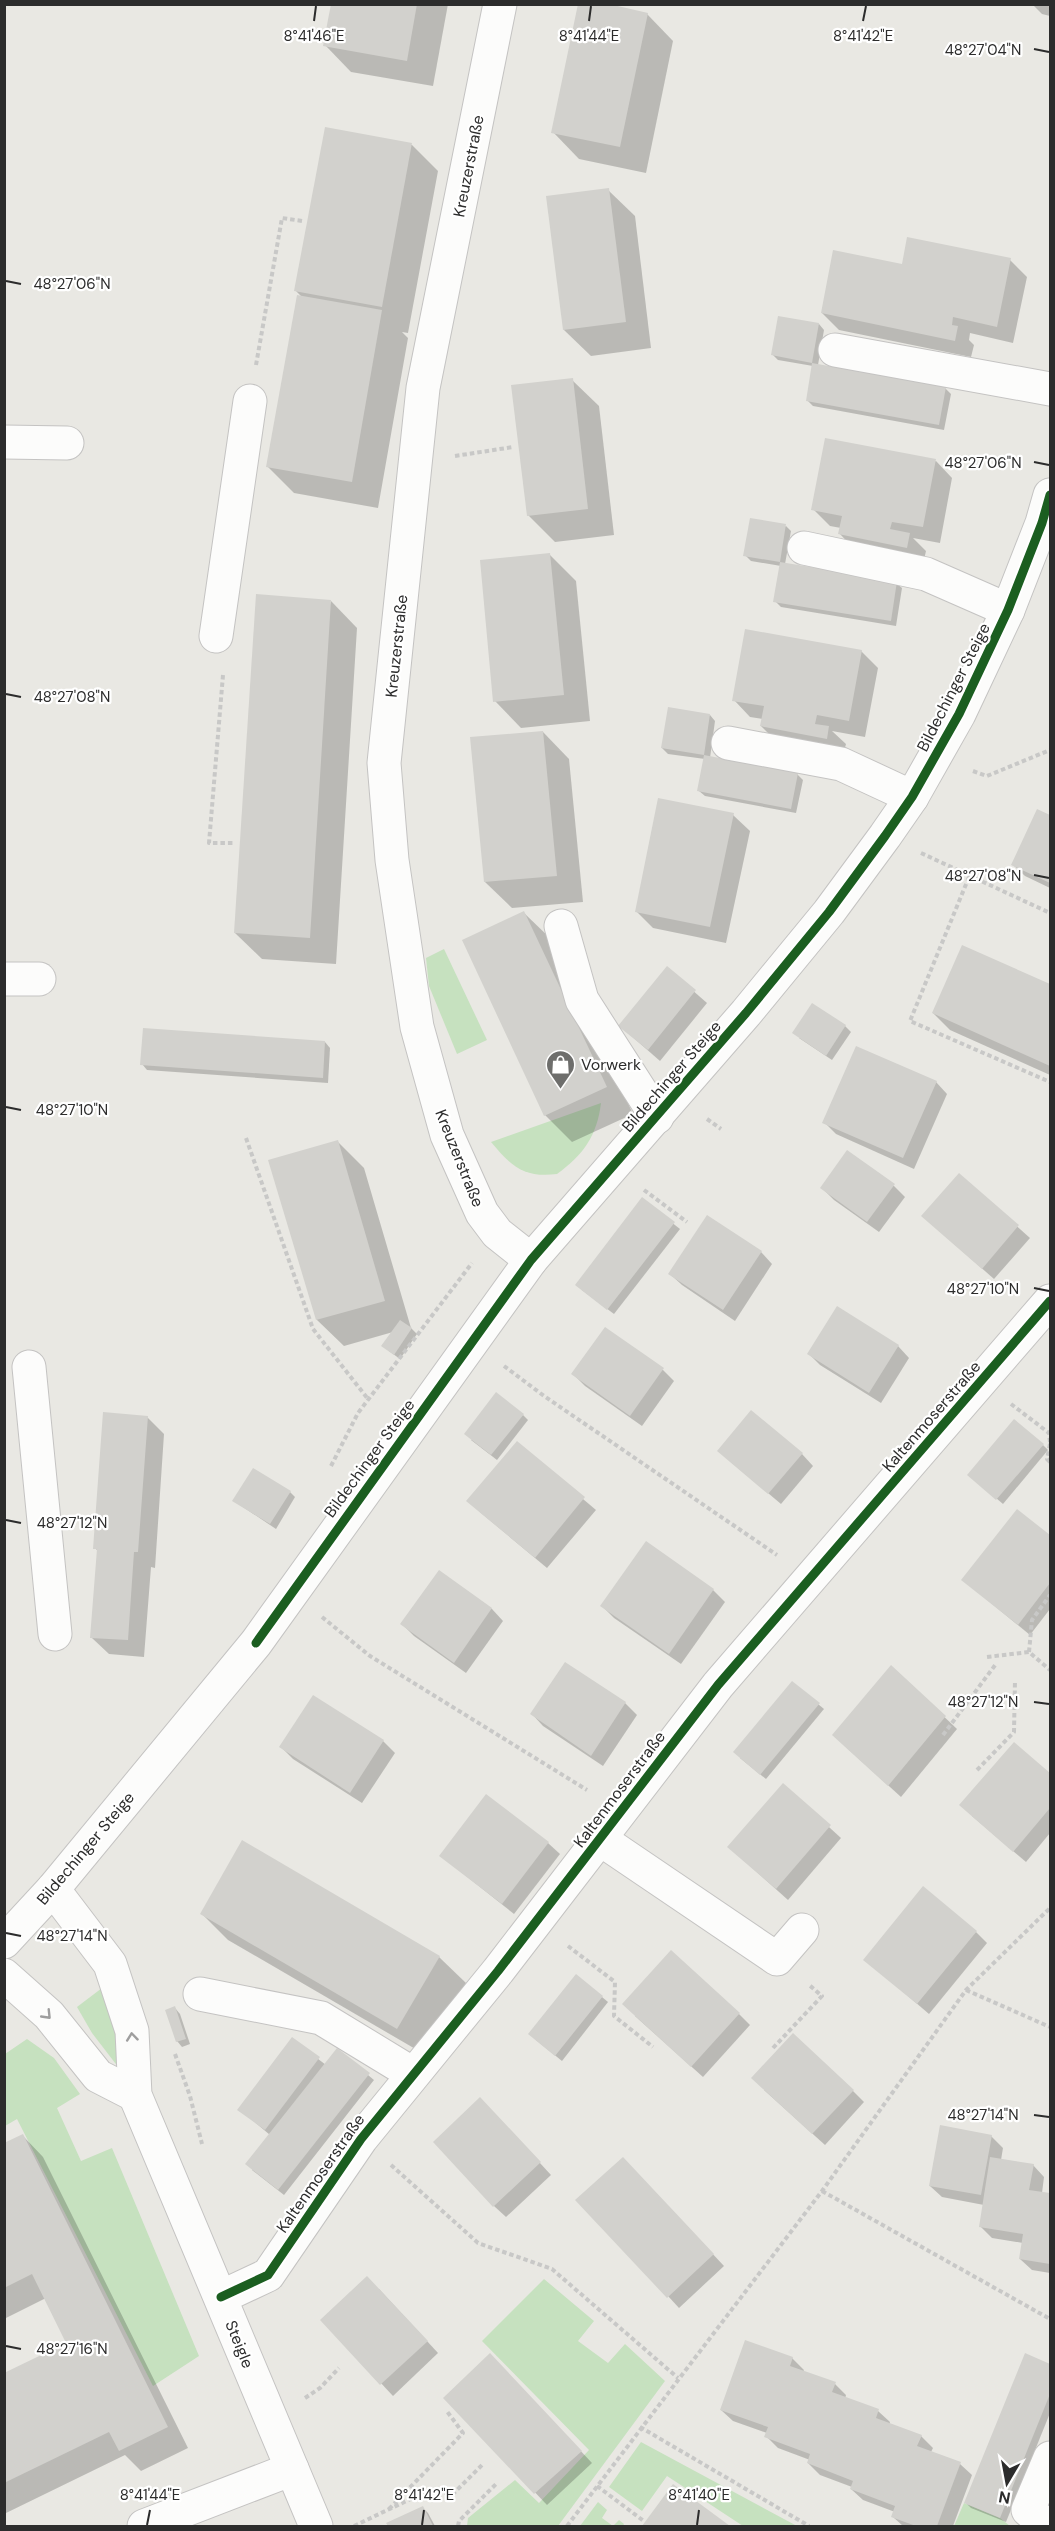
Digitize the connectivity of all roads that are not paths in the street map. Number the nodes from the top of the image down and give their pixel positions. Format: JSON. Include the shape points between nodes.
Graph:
{"nodes":[{"id":1,"x":500,"y":4,"type":"edge"},
{"id":2,"x":835,"y":350,"type":"dead end"},
{"id":3,"x":1050,"y":389,"type":"edge"},
{"id":4,"x":250,"y":401,"type":"road end"},
{"id":5,"x":4,"y":442,"type":"edge"},
{"id":6,"x":67,"y":443,"type":"dead end"},
{"id":7,"x":1050,"y":495,"type":"edge"},
{"id":8,"x":804,"y":548,"type":"dead end"},
{"id":9,"x":1008,"y":610,"type":"junction"},
{"id":10,"x":216,"y":636,"type":"road end"},
{"id":11,"x":728,"y":743,"type":"dead end"},
{"id":12,"x":912,"y":797,"type":"junction"},
{"id":13,"x":561,"y":926,"type":"dead end"},
{"id":14,"x":4,"y":979,"type":"edge"},
{"id":15,"x":39,"y":979,"type":"dead end"},
{"id":16,"x":657,"y":1116,"type":"junction"},
{"id":17,"x":531,"y":1260,"type":"junction"},
{"id":18,"x":1050,"y":1301,"type":"edge"},
{"id":19,"x":29,"y":1367,"type":"dead end"},
{"id":20,"x":55,"y":1634,"type":"dead end"},
{"id":21,"x":600,"y":1839,"type":"junction"},
{"id":22,"x":53,"y":1889,"type":"junction"},
{"id":23,"x":802,"y":1930,"type":"dead end"},
{"id":24,"x":4,"y":1942,"type":"edge"},
{"id":25,"x":4,"y":1975,"type":"edge"},
{"id":26,"x":200,"y":1994,"type":"dead end"},
{"id":27,"x":413,"y":2074,"type":"junction"},
{"id":28,"x":135,"y":2095,"type":"junction"},
{"id":29,"x":221,"y":2297,"type":"junction"},
{"id":30,"x":1050,"y":2458,"type":"edge"},
{"id":31,"x":292,"y":2469,"type":"junction"},
{"id":32,"x":144,"y":2526,"type":"edge"},
{"id":33,"x":316,"y":2526,"type":"edge"},
{"id":34,"x":1047,"y":2526,"type":"edge"}],
"edges":[{"from":1,"to":17,"type":"street","name":"Kreuzerstraße","via":[[423,388],[384,763],[392,860],[417,1027],[447,1135],[482,1213],[497,1233]]},
{"from":2,"to":3,"type":"street"},
{"from":4,"to":10,"type":"street"},
{"from":5,"to":6,"type":"street"},
{"from":7,"to":9,"type":"street","name":"Bildechinger Steige"},
{"from":8,"to":9,"type":"street","via":[[926,574]]},
{"from":9,"to":12,"type":"street","name":"Bildechinger Steige","via":[[959,714]]},
{"from":11,"to":12,"type":"street","via":[[841,764]]},
{"from":12,"to":16,"type":"street","name":"Bildechinger Steige","via":[[821,921]]},
{"from":13,"to":16,"type":"street","via":[[582,1000]]},
{"from":14,"to":15,"type":"street"},
{"from":16,"to":17,"type":"street","name":"Bildechinger Steige"},
{"from":17,"to":22,"type":"street","name":"Bildechinger Steige","via":[[256,1643]]},
{"from":18,"to":21,"type":"street","name":"Kaltenmoserstraße","via":[[718,1685]]},
{"from":19,"to":20,"type":"street"},
{"from":21,"to":23,"type":"street","via":[[777,1959]]},
{"from":21,"to":27,"type":"street","name":"Kaltenmoserstraße"},
{"from":22,"to":24,"type":"street","name":"Bildechinger Steige"},
{"from":28,"to":22,"type":"street","name":"Steigle","one_way":true,"via":[[132,2031],[110,1964]]},
{"from":25,"to":28,"type":"street","one_way":true,"via":[[49,2015],[98,2076]]},
{"from":26,"to":27,"type":"street","via":[[321,2018]]},
{"from":27,"to":29,"type":"street","name":"Kaltenmoserstraße","via":[[361,2139],[268,2275]]},
{"from":28,"to":29,"type":"street","name":"Steigle"},
{"from":29,"to":31,"type":"street","name":"Steigle"},
{"from":30,"to":34,"type":"street","via":[[1028,2510]]},
{"from":31,"to":32,"type":"street"},
{"from":31,"to":33,"type":"street","name":"Steigle"}]}
